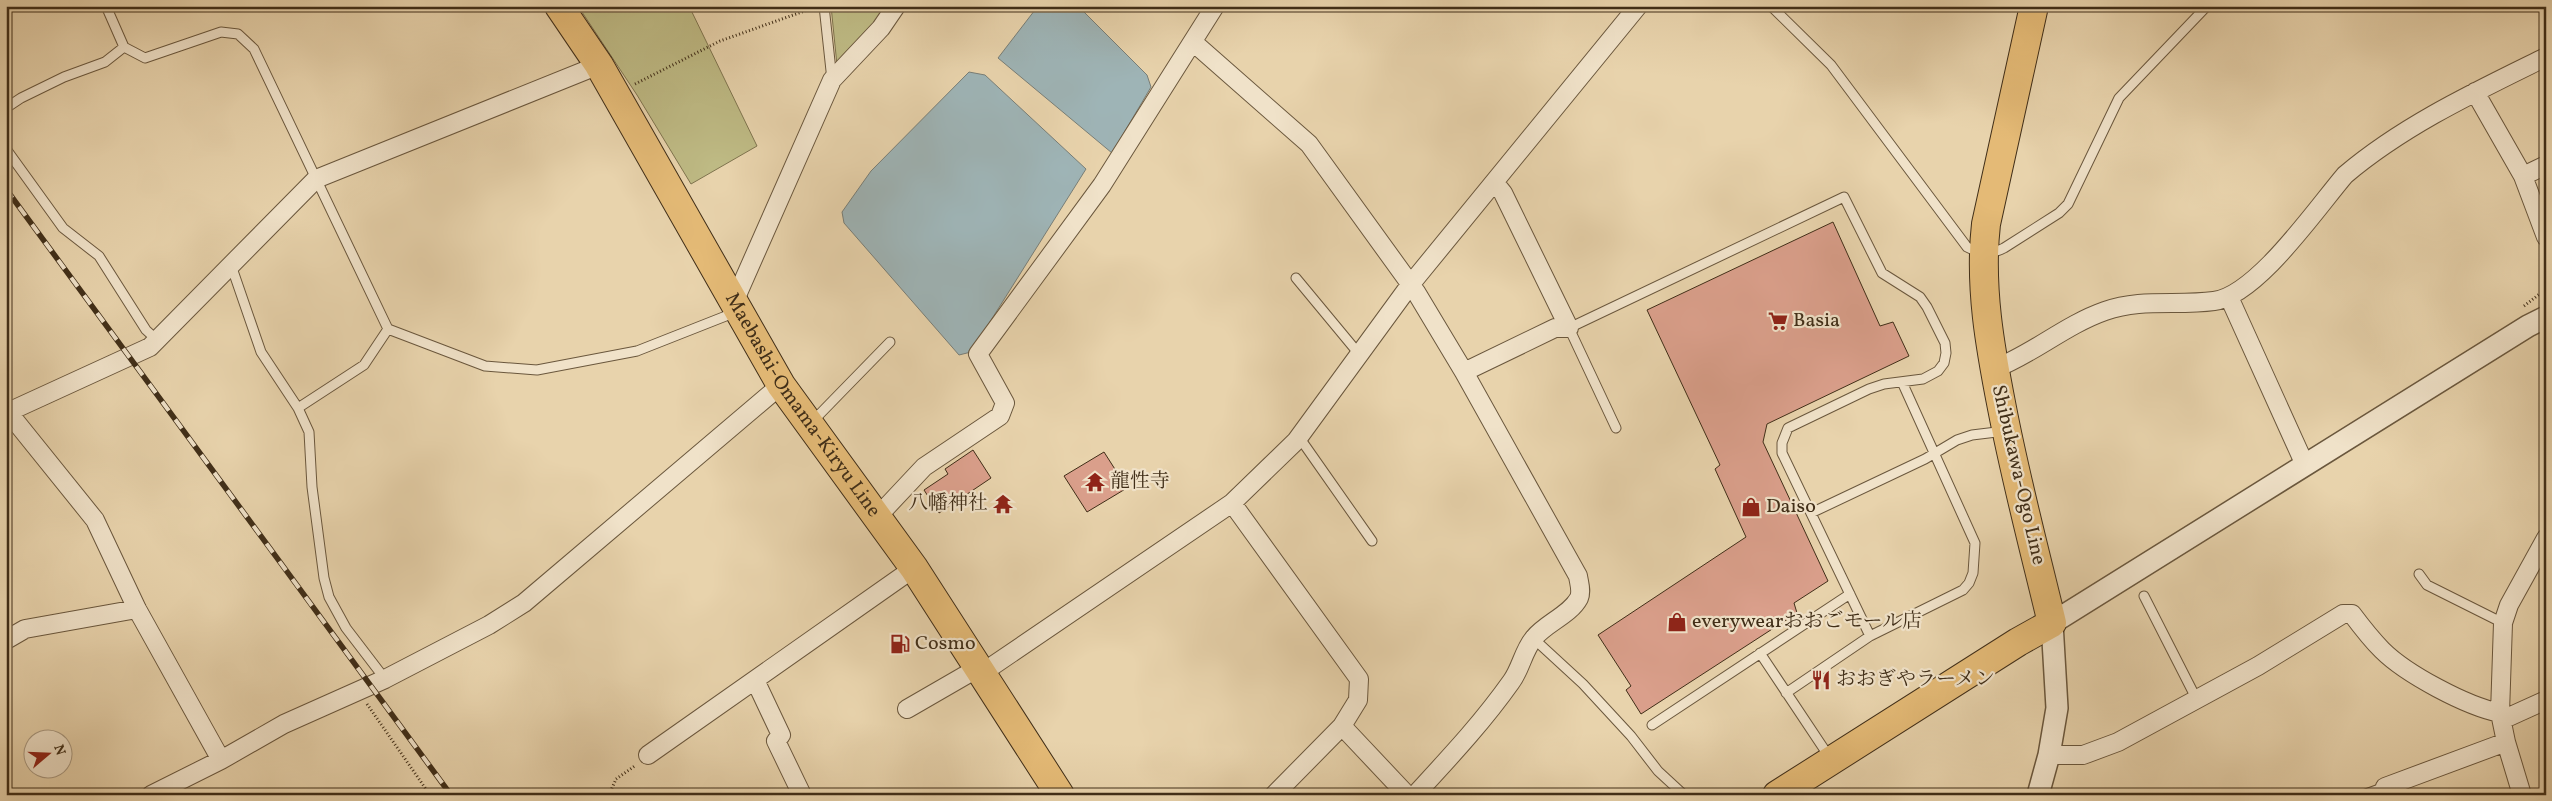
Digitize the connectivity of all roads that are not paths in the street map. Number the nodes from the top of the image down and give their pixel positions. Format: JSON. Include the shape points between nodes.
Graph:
{"nodes":[{"id":1,"x":106,"y":6,"type":"edge"},
{"id":2,"x":558,"y":6,"type":"edge"},
{"id":3,"x":824,"y":6,"type":"edge"},
{"id":4,"x":896,"y":6,"type":"edge"},
{"id":5,"x":1216,"y":6,"type":"edge"},
{"id":6,"x":1638,"y":6,"type":"edge"},
{"id":7,"x":1771,"y":6,"type":"edge"},
{"id":8,"x":2034,"y":6,"type":"edge"},
{"id":9,"x":2207,"y":6,"type":"edge"},
{"id":10,"x":1193,"y":42,"type":"junction"},
{"id":11,"x":124,"y":47,"type":"junction"},
{"id":12,"x":2546,"y":57,"type":"edge"},
{"id":13,"x":599,"y":65,"type":"junction"},
{"id":14,"x":832,"y":80,"type":"junction"},
{"id":15,"x":2475,"y":92,"type":"junction"},
{"id":16,"x":6,"y":108,"type":"edge"},
{"id":17,"x":6,"y":149,"type":"edge"},
{"id":18,"x":2546,"y":165,"type":"edge"},
{"id":19,"x":2523,"y":176,"type":"junction"},
{"id":20,"x":316,"y":179,"type":"junction"},
{"id":21,"x":1495,"y":183,"type":"junction"},
{"id":22,"x":2546,"y":237,"type":"edge"},
{"id":23,"x":1982,"y":253,"type":"junction"},
{"id":24,"x":231,"y":265,"type":"junction"},
{"id":25,"x":1296,"y":278,"type":"dead end"},
{"id":26,"x":1410,"y":285,"type":"junction"},
{"id":27,"x":2229,"y":297,"type":"junction"},
{"id":28,"x":737,"y":306,"type":"junction"},
{"id":29,"x":2546,"y":317,"type":"edge"},
{"id":30,"x":1569,"y":328,"type":"junction"},
{"id":31,"x":388,"y":329,"type":"junction"},
{"id":32,"x":157,"y":340,"type":"junction"},
{"id":33,"x":890,"y":342,"type":"dead end"},
{"id":34,"x":1359,"y":354,"type":"junction"},
{"id":35,"x":1994,"y":369,"type":"junction"},
{"id":36,"x":1464,"y":372,"type":"junction"},
{"id":37,"x":1902,"y":382,"type":"junction"},
{"id":38,"x":781,"y":385,"type":"junction"},
{"id":39,"x":298,"y":408,"type":"junction"},
{"id":40,"x":7,"y":413,"type":"edge"},
{"id":41,"x":810,"y":424,"type":"junction"},
{"id":42,"x":1616,"y":428,"type":"dead end"},
{"id":43,"x":2006,"y":431,"type":"junction"},
{"id":44,"x":1299,"y":437,"type":"junction"},
{"id":45,"x":1934,"y":453,"type":"junction"},
{"id":46,"x":2305,"y":465,"type":"junction"},
{"id":47,"x":1232,"y":503,"type":"junction"},
{"id":48,"x":1811,"y":513,"type":"junction"},
{"id":49,"x":878,"y":516,"type":"junction"},
{"id":50,"x":2546,"y":538,"type":"edge"},
{"id":51,"x":1372,"y":541,"type":"dead end"},
{"id":52,"x":914,"y":568,"type":"junction"},
{"id":53,"x":2419,"y":574,"type":"dead end"},
{"id":54,"x":1850,"y":594,"type":"junction"},
{"id":55,"x":2144,"y":596,"type":"dead end"},
{"id":56,"x":137,"y":609,"type":"junction"},
{"id":57,"x":2052,"y":623,"type":"junction"},
{"id":58,"x":2503,"y":623,"type":"junction"},
{"id":59,"x":1870,"y":636,"type":"junction"},
{"id":60,"x":1533,"y":638,"type":"junction"},
{"id":61,"x":6,"y":640,"type":"edge"},
{"id":62,"x":1760,"y":653,"type":"junction"},
{"id":63,"x":980,"y":670,"type":"junction"},
{"id":64,"x":385,"y":679,"type":"junction"},
{"id":65,"x":755,"y":680,"type":"junction"},
{"id":66,"x":1786,"y":693,"type":"junction"},
{"id":67,"x":2196,"y":698,"type":"junction"},
{"id":68,"x":2546,"y":700,"type":"edge"},
{"id":69,"x":907,"y":709,"type":"dead end"},
{"id":70,"x":2501,"y":717,"type":"junction"},
{"id":71,"x":1652,"y":725,"type":"dead end"},
{"id":72,"x":1342,"y":726,"type":"junction"},
{"id":73,"x":2506,"y":742,"type":"junction"},
{"id":74,"x":648,"y":755,"type":"road end"},
{"id":75,"x":2049,"y":755,"type":"junction"},
{"id":76,"x":1831,"y":758,"type":"junction"},
{"id":77,"x":221,"y":760,"type":"junction"},
{"id":78,"x":2386,"y":791,"type":"edge"},
{"id":79,"x":151,"y":795,"type":"edge"},
{"id":80,"x":802,"y":795,"type":"edge"},
{"id":81,"x":1060,"y":795,"type":"edge"},
{"id":82,"x":1274,"y":795,"type":"edge"},
{"id":83,"x":1407,"y":795,"type":"edge"},
{"id":84,"x":1415,"y":795,"type":"edge"},
{"id":85,"x":1684,"y":795,"type":"edge"},
{"id":86,"x":1777,"y":795,"type":"edge"},
{"id":87,"x":2038,"y":795,"type":"edge"},
{"id":88,"x":2363,"y":795,"type":"edge"},
{"id":89,"x":2522,"y":795,"type":"edge"}],
"edges":[{"from":1,"to":11,"type":"lane"},
{"from":2,"to":13,"type":"main road","name":"Maebashi-Omama-Kiryu Line"},
{"from":3,"to":14,"type":"lane"},
{"from":4,"to":14,"type":"street","via":[[881,28]]},
{"from":5,"to":10,"type":"street"},
{"from":6,"to":21,"type":"street"},
{"from":7,"to":23,"type":"lane","via":[[1831,65],[1967,247]]},
{"from":8,"to":23,"type":"main road","name":"Shibukawa-Ogo Line"},
{"from":9,"to":23,"type":"lane","via":[[2119,98],[2068,204],[2004,248]]},
{"from":10,"to":26,"type":"street","via":[[1309,144]]},
{"from":10,"to":49,"type":"street","via":[[1102,185],[978,354],[1005,403],[1000,416],[924,467]]},
{"from":11,"to":16,"type":"lane","via":[[105,62],[64,76]]},
{"from":11,"to":20,"type":"lane","via":[[145,58],[221,32],[238,34],[254,49]]},
{"from":12,"to":15,"type":"street"},
{"from":13,"to":20,"type":"street"},
{"from":13,"to":28,"type":"main road","name":"Maebashi-Omama-Kiryu Line"},
{"from":14,"to":28,"type":"street"},
{"from":15,"to":19,"type":"street"},
{"from":15,"to":27,"type":"street","via":[[2377,149],[2360,163],[2263,272]]},
{"from":17,"to":32,"type":"lane","via":[[63,228],[99,256],[146,330]]},
{"from":18,"to":19,"type":"street"},
{"from":19,"to":22,"type":"street"},
{"from":20,"to":24,"type":"street"},
{"from":20,"to":31,"type":"lane"},
{"from":21,"to":26,"type":"street"},
{"from":21,"to":30,"type":"street","via":[[1503,193]]},
{"from":23,"to":35,"type":"main road","name":"Shibukawa-Ogo Line","via":[[1986,316]]},
{"from":24,"to":32,"type":"street"},
{"from":24,"to":39,"type":"lane","via":[[261,352]]},
{"from":25,"to":34,"type":"lane"},
{"from":26,"to":34,"type":"street"},
{"from":26,"to":36,"type":"street"},
{"from":27,"to":35,"type":"street","via":[[2213,301],[2147,302],[2106,311],[2088,318],[2020,359]]},
{"from":27,"to":46,"type":"street"},
{"from":28,"to":31,"type":"lane","via":[[637,352],[537,370],[485,366]]},
{"from":28,"to":38,"type":"main road","name":"Maebashi-Omama-Kiryu Line"},
{"from":29,"to":46,"type":"street"},
{"from":30,"to":36,"type":"street","via":[[1555,328]]},
{"from":30,"to":37,"type":"lane","via":[[1844,197],[1882,273],[1920,297],[1945,343],[1944,363],[1938,371],[1923,379]]},
{"from":30,"to":42,"type":"lane"},
{"from":31,"to":39,"type":"lane","via":[[364,365]]},
{"from":32,"to":40,"type":"street","via":[[150,348],[130,358]]},
{"from":33,"to":41,"type":"lane"},
{"from":34,"to":44,"type":"street"},
{"from":35,"to":43,"type":"main road","name":"Shibukawa-Ogo Line"},
{"from":36,"to":60,"type":"street","via":[[1578,576],[1581,590],[1574,605]]},
{"from":37,"to":45,"type":"lane"},
{"from":37,"to":48,"type":"lane","via":[[1869,389],[1788,428],[1782,453]]},
{"from":38,"to":41,"type":"main road","name":"Maebashi-Omama-Kiryu Line"},
{"from":38,"to":64,"type":"street","via":[[524,603]]},
{"from":39,"to":64,"type":"lane","via":[[309,432],[312,487],[329,597],[346,628]]},
{"from":40,"to":56,"type":"street","via":[[95,520]]},
{"from":41,"to":49,"type":"main road","name":"Maebashi-Omama-Kiryu Line"},
{"from":43,"to":45,"type":"lane","via":[[1972,435]]},
{"from":43,"to":57,"type":"main road","name":"Shibukawa-Ogo Line"},
{"from":44,"to":47,"type":"street"},
{"from":44,"to":51,"type":"lane"},
{"from":45,"to":48,"type":"lane"},
{"from":45,"to":59,"type":"lane","via":[[1975,543],[1969,583],[1963,590]]},
{"from":46,"to":57,"type":"street"},
{"from":47,"to":63,"type":"street"},
{"from":47,"to":72,"type":"street","via":[[1359,679],[1358,700]]},
{"from":48,"to":54,"type":"lane"},
{"from":49,"to":52,"type":"main road","name":"Maebashi-Omama-Kiryu Line"},
{"from":50,"to":58,"type":"street","via":[[2509,604]]},
{"from":52,"to":63,"type":"main road","name":"Maebashi-Omama-Kiryu Line"},
{"from":52,"to":65,"type":"street"},
{"from":53,"to":58,"type":"lane","via":[[2427,585]]},
{"from":54,"to":59,"type":"lane"},
{"from":54,"to":62,"type":"lane"},
{"from":55,"to":67,"type":"lane"},
{"from":56,"to":61,"type":"street","via":[[25,629]]},
{"from":56,"to":77,"type":"street"},
{"from":57,"to":75,"type":"street","via":[[2057,708]]},
{"from":57,"to":76,"type":"main road"},
{"from":58,"to":70,"type":"street"},
{"from":59,"to":66,"type":"lane"},
{"from":60,"to":84,"type":"street","via":[[1514,678],[1486,718]]},
{"from":60,"to":85,"type":"lane","via":[[1583,684],[1658,771]]},
{"from":62,"to":66,"type":"lane"},
{"from":62,"to":71,"type":"lane"},
{"from":63,"to":69,"type":"street"},
{"from":63,"to":81,"type":"main road","name":"Maebashi-Omama-Kiryu Line"},
{"from":64,"to":77,"type":"street","via":[[284,724]]},
{"from":65,"to":74,"type":"street"},
{"from":65,"to":80,"type":"street","via":[[781,735],[776,741]]},
{"from":66,"to":76,"type":"lane"},
{"from":67,"to":70,"type":"street","via":[[2258,666],[2343,614],[2352,614],[2382,651],[2418,678]]},
{"from":67,"to":75,"type":"street","via":[[2099,751],[2071,757]]},
{"from":68,"to":70,"type":"street"},
{"from":70,"to":73,"type":"street"},
{"from":72,"to":82,"type":"street"},
{"from":72,"to":83,"type":"street"},
{"from":73,"to":78,"type":"street"},
{"from":73,"to":89,"type":"street"},
{"from":75,"to":87,"type":"street"},
{"from":76,"to":86,"type":"main road"},
{"from":77,"to":79,"type":"street"},
{"from":78,"to":88,"type":"lane"}]}
